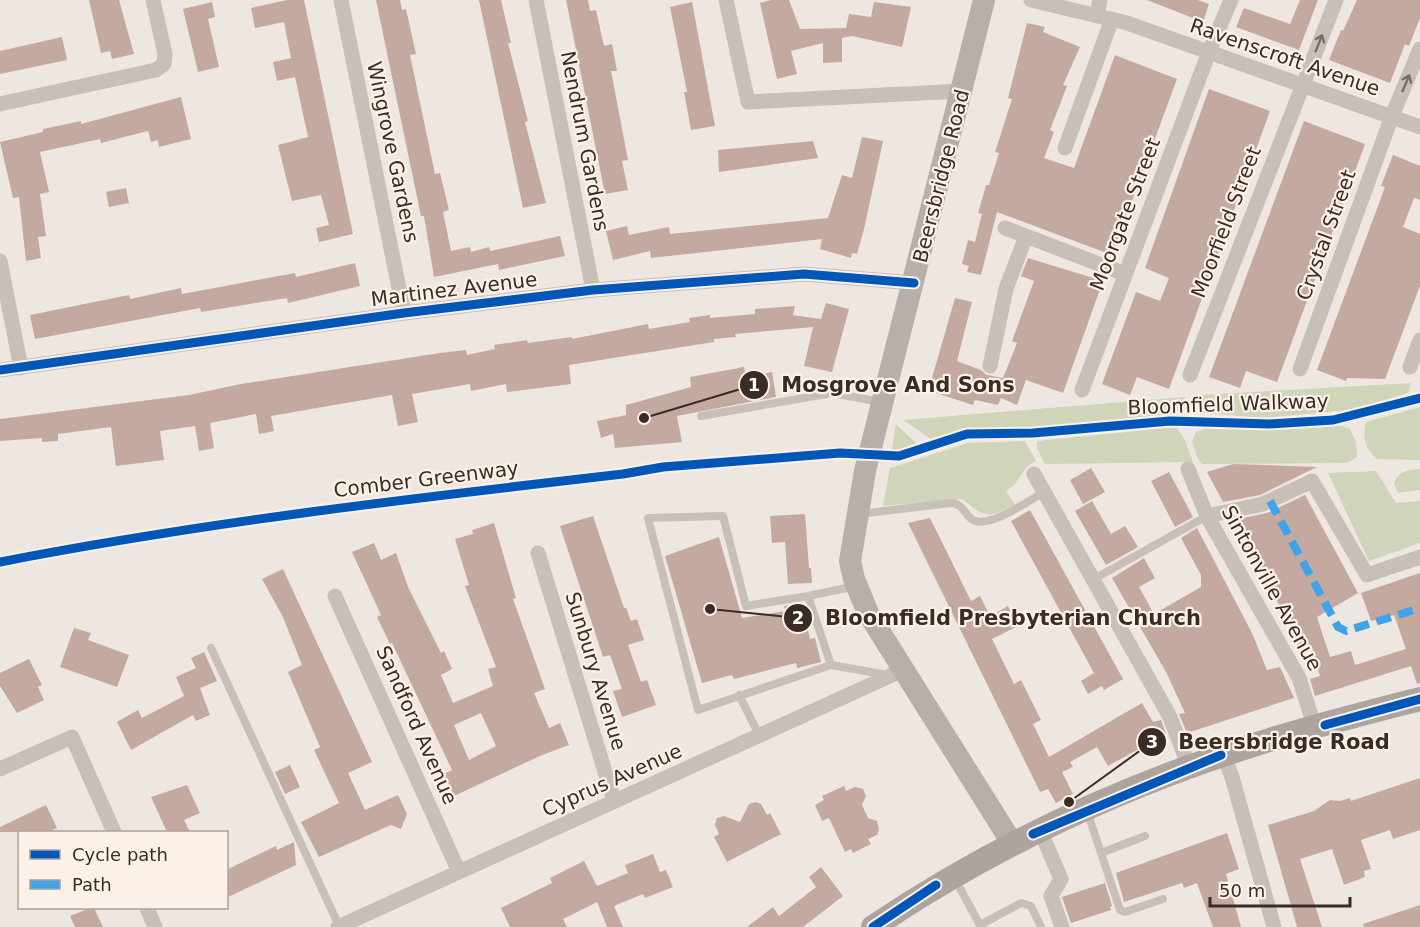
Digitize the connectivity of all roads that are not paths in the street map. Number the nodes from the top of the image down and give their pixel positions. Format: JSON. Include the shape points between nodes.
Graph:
{"nodes":[{"id":1,"x":153,"y":0,"type":"edge"},
{"id":2,"x":340,"y":0,"type":"edge"},
{"id":3,"x":536,"y":0,"type":"edge"},
{"id":4,"x":726,"y":0,"type":"edge"},
{"id":5,"x":984,"y":0,"type":"edge"},
{"id":6,"x":1031,"y":0,"type":"edge"},
{"id":7,"x":1231,"y":0,"type":"edge"},
{"id":8,"x":1336,"y":0,"type":"edge"},
{"id":9,"x":1103,"y":11,"type":"edge"},
{"id":10,"x":1420,"y":49,"type":"edge"},
{"id":11,"x":1209,"y":52,"type":"junction"},
{"id":12,"x":1301,"y":85,"type":"junction"},
{"id":13,"x":962,"y":91,"type":"junction"},
{"id":14,"x":0,"y":104,"type":"edge"},
{"id":15,"x":1392,"y":116,"type":"junction"},
{"id":16,"x":1420,"y":127,"type":"edge"},
{"id":17,"x":1065,"y":148,"type":"dead end"},
{"id":18,"x":1005,"y":228,"type":"dead end"},
{"id":19,"x":1026,"y":236,"type":"junction"},
{"id":20,"x":0,"y":261,"type":"edge"},
{"id":21,"x":1125,"y":274,"type":"junction"},
{"id":22,"x":914,"y":283,"type":"junction"},
{"id":23,"x":593,"y":290,"type":"junction"},
{"id":24,"x":404,"y":313,"type":"junction"},
{"id":25,"x":1420,"y":340,"type":"edge"},
{"id":26,"x":990,"y":366,"type":"dead end"},
{"id":27,"x":1410,"y":367,"type":"dead end"},
{"id":28,"x":21,"y":368,"type":"junction"},
{"id":29,"x":1300,"y":369,"type":"dead end"},
{"id":30,"x":0,"y":370,"type":"edge"},
{"id":31,"x":1190,"y":375,"type":"dead end"},
{"id":32,"x":1082,"y":390,"type":"dead end"},
{"id":33,"x":882,"y":402,"type":"junction"},
{"id":34,"x":701,"y":416,"type":"dead end"},
{"id":35,"x":1188,"y":470,"type":"dead end"},
{"id":36,"x":1034,"y":474,"type":"dead end"},
{"id":37,"x":1044,"y":492,"type":"junction"},
{"id":38,"x":858,"y":514,"type":"junction"},
{"id":39,"x":1207,"y":516,"type":"junction"},
{"id":40,"x":537,"y":553,"type":"dead end"},
{"id":41,"x":1420,"y":557,"type":"edge"},
{"id":42,"x":1092,"y":580,"type":"junction"},
{"id":43,"x":856,"y":586,"type":"junction"},
{"id":44,"x":335,"y":596,"type":"dead end"},
{"id":45,"x":808,"y":596,"type":"junction"},
{"id":46,"x":211,"y":648,"type":"dead end"},
{"id":47,"x":831,"y":664,"type":"junction"},
{"id":48,"x":897,"y":673,"type":"junction"},
{"id":49,"x":739,"y":695,"type":"junction"},
{"id":50,"x":1420,"y":699,"type":"edge"},
{"id":51,"x":1315,"y":728,"type":"junction"},
{"id":52,"x":760,"y":737,"type":"junction"},
{"id":53,"x":1223,"y":754,"type":"junction"},
{"id":54,"x":1189,"y":767,"type":"junction"},
{"id":55,"x":0,"y":769,"type":"edge"},
{"id":56,"x":614,"y":801,"type":"junction"},
{"id":57,"x":1086,"y":810,"type":"junction"},
{"id":58,"x":1040,"y":830,"type":"junction"},
{"id":59,"x":114,"y":831,"type":"edge"},
{"id":60,"x":1145,"y":836,"type":"dead end"},
{"id":61,"x":1012,"y":843,"type":"junction"},
{"id":62,"x":1101,"y":853,"type":"junction"},
{"id":63,"x":459,"y":872,"type":"junction"},
{"id":64,"x":953,"y":875,"type":"junction"},
{"id":65,"x":1163,"y":899,"type":"dead end"},
{"id":66,"x":147,"y":909,"type":"edge"},
{"id":67,"x":155,"y":927,"type":"edge"},
{"id":68,"x":338,"y":927,"type":"edge"},
{"id":69,"x":873,"y":927,"type":"edge"},
{"id":70,"x":1041,"y":927,"type":"edge"},
{"id":71,"x":1062,"y":927,"type":"edge"},
{"id":72,"x":1274,"y":927,"type":"edge"}],
"edges":[{"from":1,"to":14,"type":"street","via":[[165,54],[164,64],[156,70]]},
{"from":2,"to":24,"type":"street","name":"Wingrove Gardens"},
{"from":3,"to":23,"type":"street","name":"Nendrum Gardens"},
{"from":4,"to":13,"type":"street","via":[[747,102]]},
{"from":5,"to":13,"type":"main road","name":"Beersbridge Road"},
{"from":6,"to":9,"type":"street","name":"Ravenscroft Avenue"},
{"from":7,"to":11,"type":"street","name":"Moorgate Street"},
{"from":12,"to":8,"type":"street","name":"Moorfield Street","one_way":true},
{"from":9,"to":11,"type":"street","name":"Ravenscroft Avenue"},
{"from":9,"to":17,"type":"street"},
{"from":15,"to":10,"type":"street","name":"Crystal Street","one_way":true},
{"from":11,"to":12,"type":"street","name":"Ravenscroft Avenue"},
{"from":11,"to":21,"type":"street","name":"Moorgate Street"},
{"from":12,"to":15,"type":"street","name":"Ravenscroft Avenue"},
{"from":12,"to":31,"type":"street","name":"Moorfield Street"},
{"from":13,"to":22,"type":"main road","name":"Beersbridge Road"},
{"from":15,"to":16,"type":"street","name":"Ravenscroft Avenue"},
{"from":15,"to":29,"type":"street","name":"Crystal Street"},
{"from":18,"to":19,"type":"street"},
{"from":19,"to":21,"type":"street"},
{"from":19,"to":26,"type":"street","via":[[1006,289]]},
{"from":20,"to":28,"type":"street"},
{"from":21,"to":32,"type":"street","name":"Moorgate Street"},
{"from":22,"to":23,"type":"street","name":"Martinez Avenue","via":[[804,274]]},
{"from":22,"to":33,"type":"main road","name":"Beersbridge Road"},
{"from":23,"to":24,"type":"street","name":"Martinez Avenue"},
{"from":24,"to":28,"type":"street","name":"Martinez Avenue"},
{"from":25,"to":27,"type":"street"},
{"from":28,"to":30,"type":"street","name":"Martinez Avenue"},
{"from":33,"to":34,"type":"lane","via":[[831,393]]},
{"from":33,"to":38,"type":"main road","name":"Beersbridge Road"},
{"from":35,"to":39,"type":"street","name":"Sintonville Avenue"},
{"from":36,"to":37,"type":"street"},
{"from":37,"to":38,"type":"lane","via":[[982,522],[972,520],[962,507],[951,503]]},
{"from":37,"to":42,"type":"street"},
{"from":38,"to":43,"type":"main road","name":"Beersbridge Road","via":[[850,561]]},
{"from":39,"to":41,"type":"street","via":[[1263,504],[1312,481],[1367,575]]},
{"from":39,"to":42,"type":"lane"},
{"from":39,"to":51,"type":"street","name":"Sintonville Avenue","via":[[1299,678]]},
{"from":40,"to":56,"type":"street","name":"Sunbury Avenue"},
{"from":42,"to":54,"type":"street","via":[[1170,717]]},
{"from":43,"to":45,"type":"lane"},
{"from":43,"to":48,"type":"main road","name":"Beersbridge Road"},
{"from":44,"to":63,"type":"street","name":"Sandford Avenue"},
{"from":45,"to":47,"type":"lane"},
{"from":45,"to":49,"type":"lane","via":[[746,606],[723,516],[648,518],[698,710]]},
{"from":46,"to":68,"type":"lane"},
{"from":47,"to":48,"type":"lane"},
{"from":47,"to":49,"type":"lane"},
{"from":48,"to":52,"type":"street","name":"Cyprus Avenue"},
{"from":48,"to":61,"type":"main road","name":"Beersbridge Road","via":[[946,734]]},
{"from":49,"to":52,"type":"lane"},
{"from":50,"to":51,"type":"main road"},
{"from":51,"to":53,"type":"main road"},
{"from":52,"to":56,"type":"street","name":"Cyprus Avenue"},
{"from":53,"to":54,"type":"main road"},
{"from":53,"to":72,"type":"street"},
{"from":54,"to":57,"type":"main road"},
{"from":55,"to":59,"type":"street","via":[[72,737]]},
{"from":56,"to":63,"type":"street","name":"Cyprus Avenue"},
{"from":57,"to":58,"type":"main road"},
{"from":57,"to":62,"type":"lane"},
{"from":58,"to":61,"type":"main road"},
{"from":58,"to":71,"type":"street","via":[[1061,879],[1051,896]]},
{"from":60,"to":62,"type":"lane"},
{"from":61,"to":64,"type":"main road"},
{"from":62,"to":65,"type":"lane","via":[[1120,910],[1125,912]]},
{"from":63,"to":68,"type":"street","name":"Cyprus Avenue"},
{"from":64,"to":69,"type":"main road"},
{"from":64,"to":70,"type":"lane","via":[[980,925],[1021,903],[1031,906]]},
{"from":66,"to":67,"type":"street"}]}
